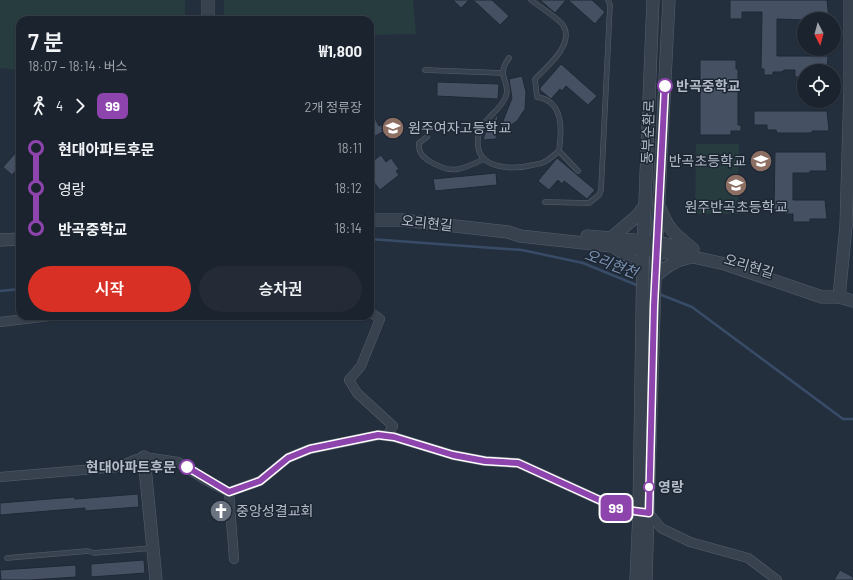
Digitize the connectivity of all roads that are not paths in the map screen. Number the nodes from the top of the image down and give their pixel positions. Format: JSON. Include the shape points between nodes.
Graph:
{"nodes":[{"id":1,"x":208,"y":0,"type":"edge"},
{"id":2,"x":531,"y":0,"type":"edge"},
{"id":3,"x":608,"y":0,"type":"edge"},
{"id":4,"x":653,"y":0,"type":"edge"},
{"id":5,"x":669,"y":0,"type":"edge"},
{"id":6,"x":850,"y":0,"type":"edge"},
{"id":7,"x":208,"y":16,"type":"edge"},
{"id":8,"x":851,"y":56,"type":"edge"},
{"id":9,"x":509,"y":58,"type":"dead end"},
{"id":10,"x":425,"y":70,"type":"dead end"},
{"id":11,"x":503,"y":73,"type":"junction"},
{"id":12,"x":427,"y":137,"type":"dead end"},
{"id":13,"x":559,"y":151,"type":"junction"},
{"id":14,"x":484,"y":159,"type":"junction"},
{"id":15,"x":578,"y":171,"type":"dead end"},
{"id":16,"x":545,"y":202,"type":"dead end"},
{"id":17,"x":645,"y":205,"type":"junction"},
{"id":18,"x":659,"y":206,"type":"junction"},
{"id":19,"x":374,"y":220,"type":"edge"},
{"id":20,"x":16,"y":239,"type":"edge"},
{"id":21,"x":0,"y":240,"type":"edge"},
{"id":22,"x":612,"y":243,"type":"junction"},
{"id":23,"x":643,"y":246,"type":"junction"},
{"id":24,"x":657,"y":247,"type":"junction"},
{"id":25,"x":694,"y":254,"type":"junction"},
{"id":26,"x":649,"y":276,"type":"junction"},
{"id":27,"x":839,"y":297,"type":"junction"},
{"id":28,"x":853,"y":301,"type":"edge"},
{"id":29,"x":374,"y":315,"type":"edge"},
{"id":30,"x":16,"y":320,"type":"edge"},
{"id":31,"x":0,"y":322,"type":"edge"},
{"id":32,"x":387,"y":436,"type":"junction"},
{"id":33,"x":144,"y":457,"type":"junction"},
{"id":34,"x":0,"y":477,"type":"edge"},
{"id":35,"x":229,"y":492,"type":"junction"},
{"id":36,"x":644,"y":513,"type":"junction"},
{"id":37,"x":153,"y":548,"type":"junction"},
{"id":38,"x":7,"y":558,"type":"dead end"},
{"id":39,"x":234,"y":559,"type":"dead end"},
{"id":40,"x":156,"y":580,"type":"edge"},
{"id":41,"x":636,"y":580,"type":"edge"},
{"id":42,"x":646,"y":580,"type":"edge"},
{"id":43,"x":777,"y":580,"type":"edge"}],
"edges":[{"from":1,"to":7,"type":"street"},
{"from":2,"to":13,"type":"lane","via":[[563,24],[565,32],[566,41],[560,53],[535,79],[537,97],[544,98],[554,105],[558,113]]},
{"from":3,"to":16,"type":"lane","via":[[610,5],[601,190],[589,203]]},
{"from":4,"to":17,"type":"street","name":"동부순환로"},
{"from":5,"to":18,"type":"street","name":"동부순환로"},
{"from":6,"to":8,"type":"street"},
{"from":8,"to":27,"type":"street","via":[[846,226]]},
{"from":9,"to":11,"type":"lane"},
{"from":10,"to":11,"type":"lane"},
{"from":11,"to":14,"type":"lane","via":[[507,95],[483,123],[478,137],[478,148]]},
{"from":12,"to":14,"type":"lane","via":[[419,144],[419,150],[423,157],[440,168],[464,168]]},
{"from":13,"to":14,"type":"lane","via":[[544,163],[514,168],[496,166]]},
{"from":13,"to":15,"type":"lane"},
{"from":17,"to":22,"type":"street"},
{"from":17,"to":23,"type":"street","name":"동부순환로"},
{"from":18,"to":24,"type":"street","name":"동부순환로"},
{"from":18,"to":25,"type":"street","via":[[674,234]]},
{"from":19,"to":22,"type":"street","name":"오리현길","via":[[402,220],[508,232],[519,230]]},
{"from":20,"to":21,"type":"street"},
{"from":22,"to":23,"type":"street","name":"오리현길"},
{"from":22,"to":26,"type":"street","via":[[632,258]]},
{"from":23,"to":24,"type":"street","name":"오리현길"},
{"from":23,"to":26,"type":"street","name":"동부순환로"},
{"from":24,"to":25,"type":"street","name":"오리현길"},
{"from":24,"to":26,"type":"street","name":"동부순환로"},
{"from":25,"to":26,"type":"street"},
{"from":25,"to":27,"type":"street","name":"오리현길","via":[[822,297]]},
{"from":26,"to":36,"type":"street"},
{"from":27,"to":28,"type":"street","name":"오리현길"},
{"from":29,"to":32,"type":"street","via":[[380,319],[361,366],[349,380],[357,394],[393,426]]},
{"from":30,"to":31,"type":"street"},
{"from":32,"to":35,"type":"street","via":[[378,435],[310,449],[288,458],[260,481]]},
{"from":32,"to":36,"type":"street","via":[[453,455],[485,461],[518,463],[619,509]]},
{"from":33,"to":34,"type":"street","via":[[118,467]]},
{"from":33,"to":35,"type":"street","via":[[178,462]]},
{"from":33,"to":37,"type":"street"},
{"from":35,"to":39,"type":"street"},
{"from":36,"to":41,"type":"street"},
{"from":36,"to":42,"type":"street"},
{"from":36,"to":43,"type":"street","via":[[661,528],[690,542],[748,558]]},
{"from":37,"to":38,"type":"lane"},
{"from":37,"to":40,"type":"street"}]}
